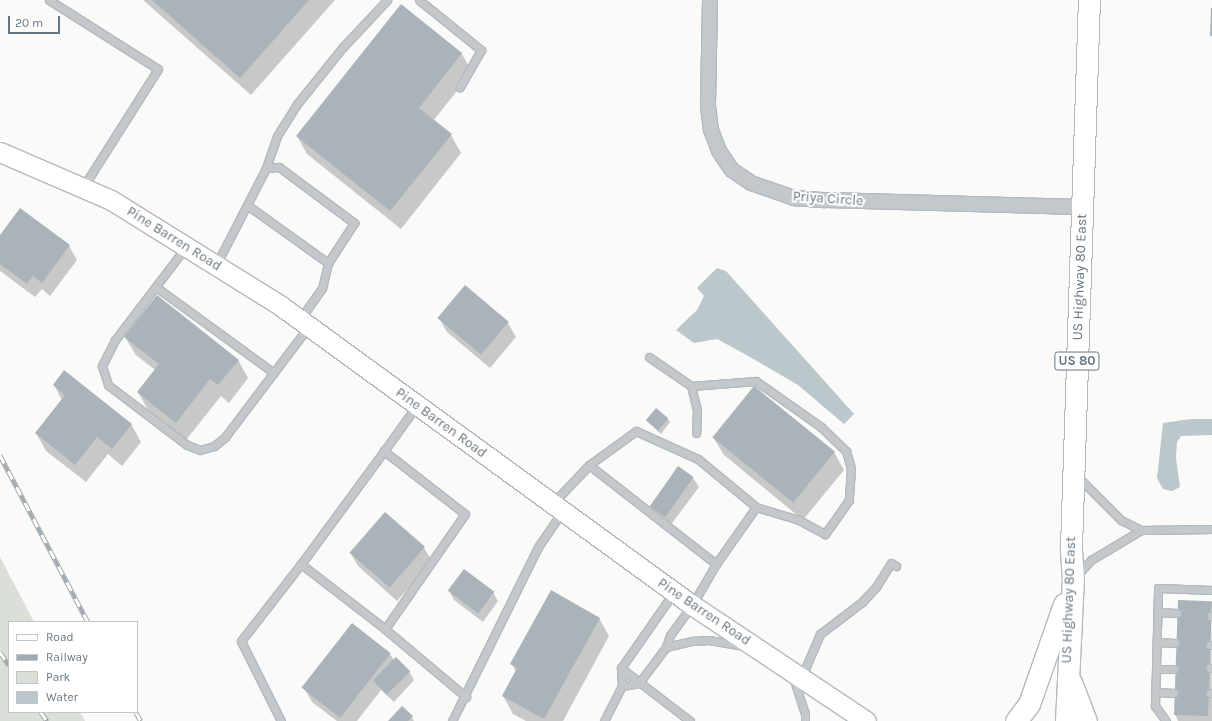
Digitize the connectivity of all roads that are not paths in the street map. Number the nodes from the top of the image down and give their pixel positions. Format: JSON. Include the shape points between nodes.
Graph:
{"nodes":[{"id":1,"x":49,"y":0,"type":"edge"},
{"id":2,"x":387,"y":0,"type":"edge"},
{"id":3,"x":419,"y":0,"type":"edge"},
{"id":4,"x":710,"y":0,"type":"edge"},
{"id":5,"x":1089,"y":0,"type":"edge"},
{"id":6,"x":460,"y":87,"type":"dead end"},
{"id":7,"x":0,"y":152,"type":"edge"},
{"id":8,"x":266,"y":168,"type":"junction"},
{"id":9,"x":83,"y":188,"type":"junction"},
{"id":10,"x":247,"y":205,"type":"junction"},
{"id":11,"x":1082,"y":208,"type":"junction"},
{"id":12,"x":186,"y":246,"type":"junction"},
{"id":13,"x":328,"y":263,"type":"junction"},
{"id":14,"x":216,"y":265,"type":"junction"},
{"id":15,"x":156,"y":287,"type":"junction"},
{"id":16,"x":304,"y":323,"type":"junction"},
{"id":17,"x":648,"y":357,"type":"dead end"},
{"id":18,"x":274,"y":373,"type":"junction"},
{"id":19,"x":691,"y":386,"type":"junction"},
{"id":20,"x":417,"y":405,"type":"junction"},
{"id":21,"x":696,"y":433,"type":"dead end"},
{"id":22,"x":384,"y":451,"type":"junction"},
{"id":23,"x":589,"y":465,"type":"junction"},
{"id":24,"x":1074,"y":474,"type":"junction"},
{"id":25,"x":756,"y":507,"type":"junction"},
{"id":26,"x":557,"y":508,"type":"junction"},
{"id":27,"x":1212,"y":529,"type":"edge"},
{"id":28,"x":1141,"y":530,"type":"junction"},
{"id":29,"x":301,"y":564,"type":"junction"},
{"id":30,"x":716,"y":564,"type":"junction"},
{"id":31,"x":896,"y":566,"type":"dead end"},
{"id":32,"x":1073,"y":579,"type":"junction"},
{"id":33,"x":1212,"y":590,"type":"edge"},
{"id":34,"x":674,"y":592,"type":"junction"},
{"id":35,"x":692,"y":605,"type":"junction"},
{"id":36,"x":1157,"y":612,"type":"junction"},
{"id":37,"x":1177,"y":613,"type":"dead end"},
{"id":38,"x":385,"y":629,"type":"junction"},
{"id":39,"x":1157,"y":642,"type":"junction"},
{"id":40,"x":1175,"y":643,"type":"dead end"},
{"id":41,"x":666,"y":647,"type":"junction"},
{"id":42,"x":760,"y":651,"type":"junction"},
{"id":43,"x":621,"y":668,"type":"junction"},
{"id":44,"x":1156,"y":669,"type":"junction"},
{"id":45,"x":1174,"y":669,"type":"dead end"},
{"id":46,"x":1067,"y":670,"type":"junction"},
{"id":47,"x":796,"y":675,"type":"junction"},
{"id":48,"x":639,"y":683,"type":"junction"},
{"id":49,"x":622,"y":686,"type":"junction"},
{"id":50,"x":1155,"y":692,"type":"junction"},
{"id":51,"x":1174,"y":693,"type":"dead end"},
{"id":52,"x":466,"y":697,"type":"junction"},
{"id":53,"x":281,"y":721,"type":"edge"},
{"id":54,"x":452,"y":721,"type":"edge"},
{"id":55,"x":604,"y":721,"type":"edge"},
{"id":56,"x":690,"y":721,"type":"edge"},
{"id":57,"x":805,"y":721,"type":"edge"},
{"id":58,"x":866,"y":721,"type":"edge"},
{"id":59,"x":1016,"y":721,"type":"edge"},
{"id":60,"x":1066,"y":721,"type":"edge"},
{"id":61,"x":1086,"y":721,"type":"edge"},
{"id":62,"x":1166,"y":721,"type":"edge"}],
"edges":[{"from":1,"to":9,"type":"lane","via":[[158,69]]},
{"from":2,"to":8,"type":"lane","via":[[342,48],[297,104],[276,136]]},
{"from":3,"to":6,"type":"lane","via":[[481,50]]},
{"from":4,"to":11,"type":"street","name":"Priya Circle","via":[[708,106],[711,130],[719,152],[732,170],[751,183],[794,198]]},
{"from":5,"to":11,"type":"main road","name":"US Highway 80 East","number":"US 80"},
{"from":7,"to":9,"type":"main road","name":"Pine Barren Road"},
{"from":8,"to":10,"type":"lane"},
{"from":8,"to":13,"type":"lane","via":[[279,167],[354,223]]},
{"from":9,"to":12,"type":"main road","name":"Pine Barren Road","via":[[111,200]]},
{"from":10,"to":13,"type":"lane"},
{"from":10,"to":14,"type":"lane"},
{"from":11,"to":24,"type":"main road","name":"US Highway 80 East","number":"US 80"},
{"from":12,"to":14,"type":"main road","name":"Pine Barren Road"},
{"from":12,"to":15,"type":"lane"},
{"from":13,"to":16,"type":"lane","via":[[322,288]]},
{"from":14,"to":16,"type":"main road","name":"Pine Barren Road"},
{"from":15,"to":18,"type":"lane"},
{"from":15,"to":18,"type":"lane","via":[[115,340],[102,366],[108,385],[187,445],[200,450],[214,446],[235,425]]},
{"from":16,"to":18,"type":"lane"},
{"from":16,"to":20,"type":"main road","name":"Pine Barren Road"},
{"from":17,"to":19,"type":"lane"},
{"from":19,"to":21,"type":"lane","via":[[697,410]]},
{"from":19,"to":25,"type":"lane","via":[[756,381],[821,427],[846,451],[851,468],[849,500],[825,534],[799,520]]},
{"from":20,"to":22,"type":"lane"},
{"from":20,"to":26,"type":"main road","name":"Pine Barren Road"},
{"from":22,"to":29,"type":"lane"},
{"from":22,"to":38,"type":"lane","via":[[465,514]]},
{"from":23,"to":25,"type":"lane","via":[[636,431],[698,459]]},
{"from":23,"to":26,"type":"lane"},
{"from":23,"to":30,"type":"lane"},
{"from":24,"to":28,"type":"lane","via":[[1121,520]]},
{"from":24,"to":32,"type":"main road","name":"US Highway 80 East","number":"US 80"},
{"from":25,"to":30,"type":"lane"},
{"from":26,"to":34,"type":"main road","name":"Pine Barren Road"},
{"from":26,"to":52,"type":"lane"},
{"from":27,"to":28,"type":"lane"},
{"from":28,"to":32,"type":"lane","via":[[1091,560]]},
{"from":29,"to":38,"type":"lane"},
{"from":29,"to":53,"type":"lane","via":[[241,641]]},
{"from":30,"to":35,"type":"lane"},
{"from":31,"to":47,"type":"lane","via":[[891,563],[876,587],[862,602],[820,634]]},
{"from":32,"to":46,"type":"main road","name":"US Highway 80 East","number":"US 80"},
{"from":32,"to":59,"type":"main road","via":[[1029,704]]},
{"from":33,"to":36,"type":"lane","via":[[1158,588]]},
{"from":34,"to":35,"type":"main road","name":"Pine Barren Road"},
{"from":34,"to":43,"type":"lane"},
{"from":35,"to":41,"type":"lane","via":[[670,635]]},
{"from":35,"to":42,"type":"main road","name":"Pine Barren Road"},
{"from":36,"to":37,"type":"lane"},
{"from":36,"to":39,"type":"lane"},
{"from":38,"to":52,"type":"lane"},
{"from":39,"to":40,"type":"lane"},
{"from":39,"to":44,"type":"lane"},
{"from":41,"to":42,"type":"lane","via":[[710,640]]},
{"from":41,"to":48,"type":"lane"},
{"from":42,"to":47,"type":"main road","name":"Pine Barren Road"},
{"from":43,"to":48,"type":"lane"},
{"from":43,"to":49,"type":"lane"},
{"from":44,"to":45,"type":"lane"},
{"from":44,"to":50,"type":"lane"},
{"from":46,"to":60,"type":"main road","name":"US Highway 80 East","number":"US 80"},
{"from":46,"to":61,"type":"main road"},
{"from":47,"to":57,"type":"lane"},
{"from":47,"to":58,"type":"main road","name":"Pine Barren Road"},
{"from":48,"to":49,"type":"lane"},
{"from":48,"to":56,"type":"lane"},
{"from":49,"to":55,"type":"lane"},
{"from":50,"to":51,"type":"lane"},
{"from":50,"to":62,"type":"lane","via":[[1155,706]]},
{"from":52,"to":54,"type":"lane"}]}
